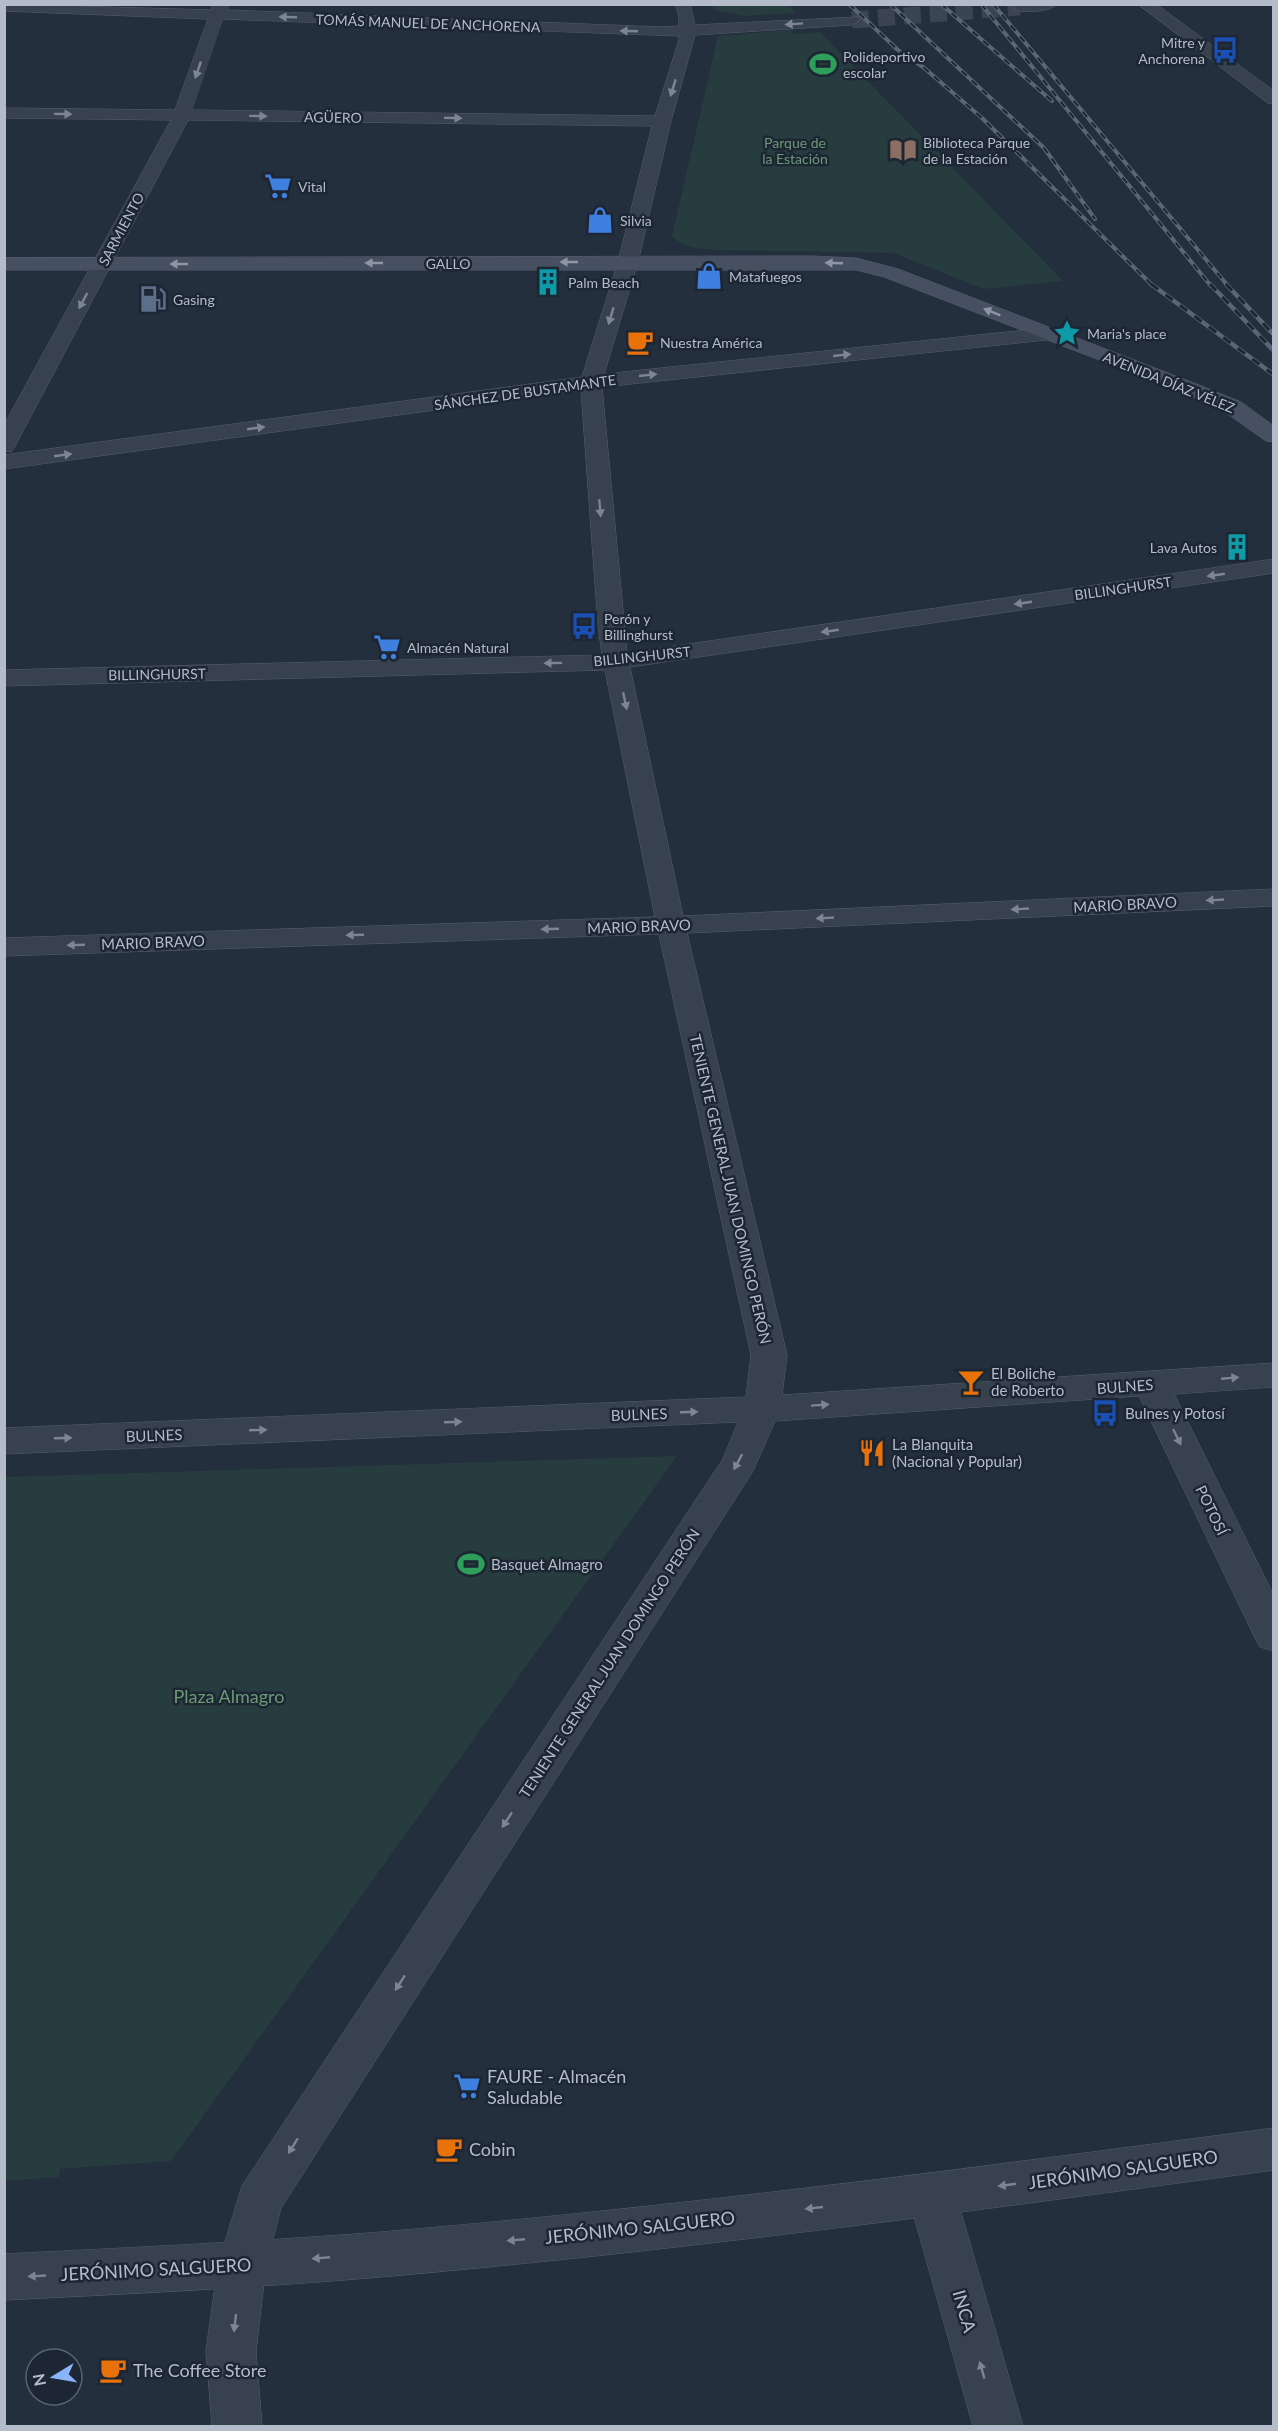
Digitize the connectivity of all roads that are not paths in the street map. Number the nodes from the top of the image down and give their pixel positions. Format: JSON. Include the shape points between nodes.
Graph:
{"nodes":[{"id":1,"x":682,"y":4,"type":"edge"},
{"id":2,"x":1051,"y":4,"type":"edge"},
{"id":3,"x":1145,"y":4,"type":"edge"},
{"id":4,"x":4,"y":6,"type":"edge"},
{"id":5,"x":1020,"y":7,"type":"dead end"},
{"id":6,"x":219,"y":10,"type":"edge"},
{"id":7,"x":852,"y":20,"type":"tunnel mouth"},
{"id":8,"x":688,"y":31,"type":"junction"},
{"id":9,"x":1274,"y":99,"type":"edge"},
{"id":10,"x":4,"y":113,"type":"edge"},
{"id":11,"x":182,"y":115,"type":"junction"},
{"id":12,"x":663,"y":121,"type":"junction"},
{"id":13,"x":628,"y":262,"type":"junction"},
{"id":14,"x":4,"y":264,"type":"edge"},
{"id":15,"x":103,"y":264,"type":"junction"},
{"id":16,"x":891,"y":273,"type":"joint"},
{"id":17,"x":1046,"y":334,"type":"junction"},
{"id":18,"x":591,"y":383,"type":"junction"},
{"id":19,"x":1274,"y":436,"type":"edge"},
{"id":20,"x":4,"y":446,"type":"edge"},
{"id":21,"x":4,"y":462,"type":"edge"},
{"id":22,"x":1274,"y":566,"type":"edge"},
{"id":23,"x":616,"y":662,"type":"junction"},
{"id":24,"x":4,"y":678,"type":"edge"},
{"id":25,"x":1274,"y":897,"type":"edge"},
{"id":26,"x":671,"y":925,"type":"junction"},
{"id":27,"x":4,"y":947,"type":"edge"},
{"id":28,"x":1274,"y":1375,"type":"edge"},
{"id":29,"x":1151,"y":1384,"type":"junction"},
{"id":30,"x":762,"y":1409,"type":"junction"},
{"id":31,"x":4,"y":1441,"type":"edge"},
{"id":32,"x":1274,"y":1636,"type":"edge"},
{"id":33,"x":1274,"y":2149,"type":"edge"},
{"id":34,"x":932,"y":2195,"type":"junction"},
{"id":35,"x":242,"y":2265,"type":"junction"},
{"id":36,"x":4,"y":2277,"type":"edge"},
{"id":37,"x":237,"y":2427,"type":"edge"},
{"id":38,"x":998,"y":2427,"type":"edge"}],
"edges":[{"from":1,"to":8,"type":"street","name":"TENIENTE GENERAL JUAN DOMINGO PERÓN"},
{"from":2,"to":5,"type":"street"},
{"from":3,"to":9,"type":"street"},
{"from":4,"to":6,"type":"street","name":"TOMÁS MANUEL DE ANCHORENA"},
{"from":8,"to":6,"type":"street","name":"TOMÁS MANUEL DE ANCHORENA","one_way":true},
{"from":6,"to":11,"type":"street","name":"SARMIENTO","one_way":true},
{"from":7,"to":8,"type":"street","name":"TOMÁS MANUEL DE ANCHORENA","one_way":true},
{"from":8,"to":12,"type":"street","name":"TENIENTE GENERAL JUAN DOMINGO PERÓN","one_way":true},
{"from":10,"to":11,"type":"street","name":"AGÜERO","one_way":true},
{"from":11,"to":12,"type":"street","name":"AGÜERO","one_way":true},
{"from":11,"to":15,"type":"street","name":"SARMIENTO"},
{"from":12,"to":13,"type":"street","name":"TENIENTE GENERAL JUAN DOMINGO PERÓN"},
{"from":13,"to":15,"type":"main road","name":"GALLO","one_way":true},
{"from":16,"to":13,"type":"main road","name":"GALLO","one_way":true,"via":[[843,263]]},
{"from":13,"to":18,"type":"street","name":"TENIENTE GENERAL JUAN DOMINGO PERÓN","one_way":true},
{"from":14,"to":15,"type":"main road","name":"GALLO"},
{"from":15,"to":20,"type":"street","name":"SARMIENTO","one_way":true},
{"from":17,"to":16,"type":"main road","name":"AVENIDA DÍAZ VÉLEZ","one_way":true},
{"from":18,"to":17,"type":"street","name":"SÁNCHEZ DE BUSTAMANTE","one_way":true},
{"from":17,"to":19,"type":"main road","name":"AVENIDA DÍAZ VÉLEZ","via":[[1217,400]]},
{"from":21,"to":18,"type":"street","name":"SÁNCHEZ DE BUSTAMANTE","one_way":true},
{"from":18,"to":23,"type":"street","name":"TENIENTE GENERAL JUAN DOMINGO PERÓN","one_way":true},
{"from":22,"to":23,"type":"street","name":"BILLINGHURST","one_way":true},
{"from":23,"to":24,"type":"street","name":"BILLINGHURST","one_way":true},
{"from":23,"to":26,"type":"street","name":"TENIENTE GENERAL JUAN DOMINGO PERÓN","one_way":true},
{"from":25,"to":26,"type":"street","name":"MARIO BRAVO","one_way":true},
{"from":26,"to":27,"type":"street","name":"MARIO BRAVO","one_way":true},
{"from":26,"to":30,"type":"street","name":"TENIENTE GENERAL JUAN DOMINGO PERÓN","via":[[769,1355]]},
{"from":29,"to":28,"type":"street","name":"BULNES","one_way":true},
{"from":30,"to":29,"type":"street","name":"BULNES","one_way":true},
{"from":29,"to":32,"type":"street","name":"POTOSÍ","one_way":true},
{"from":31,"to":30,"type":"street","name":"BULNES","one_way":true},
{"from":30,"to":35,"type":"street","name":"TENIENTE GENERAL JUAN DOMINGO PERÓN","one_way":true,"via":[[740,1462],[259,2201]]},
{"from":33,"to":34,"type":"street","name":"JERÓNIMO SALGUERO","one_way":true},
{"from":34,"to":35,"type":"street","name":"JERÓNIMO SALGUERO","one_way":true,"via":[[569,2236]]},
{"from":38,"to":34,"type":"street","name":"INCA","one_way":true},
{"from":35,"to":36,"type":"street","name":"JERÓNIMO SALGUERO","one_way":true},
{"from":35,"to":37,"type":"street","name":"TENIENTE GENERAL JUAN DOMINGO PERÓN","one_way":true,"via":[[231,2351]]}]}
